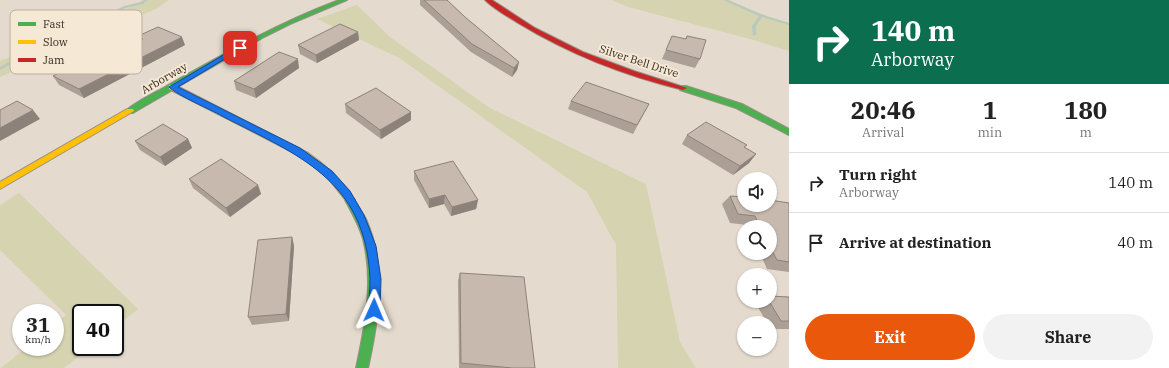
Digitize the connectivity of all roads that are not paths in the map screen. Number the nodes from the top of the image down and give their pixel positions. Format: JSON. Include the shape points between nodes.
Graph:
{"nodes":[{"id":1,"x":488,"y":0,"type":"edge"},
{"id":2,"x":339,"y":1,"type":"edge"},
{"id":3,"x":172,"y":87,"type":"junction"},
{"id":4,"x":789,"y":132,"type":"edge"},
{"id":5,"x":0,"y":186,"type":"edge"},
{"id":6,"x":362,"y":368,"type":"edge"}],
"edges":[{"from":1,"to":4,"type":"street","name":"Silver Bell Drive","via":[[517,22],[577,53],[637,75],[733,103]]},
{"from":2,"to":3,"type":"street","name":"Arborway","via":[[273,29]]},
{"from":3,"to":5,"type":"street","name":"Arborway"},
{"from":3,"to":6,"type":"street","via":[[297,150],[324,169],[347,193],[361,217],[371,246],[375,279],[374,310]]}]}
